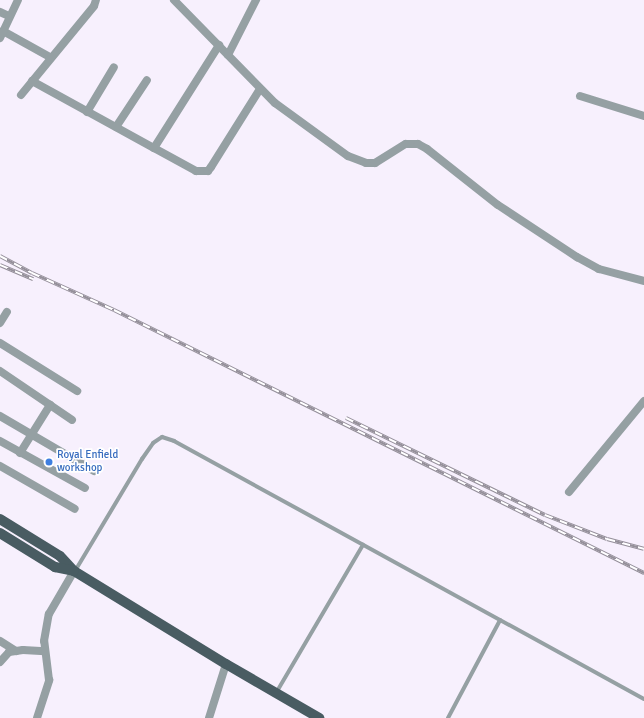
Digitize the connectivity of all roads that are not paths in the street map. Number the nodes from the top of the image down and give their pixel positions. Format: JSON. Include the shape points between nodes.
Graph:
{"nodes":[{"id":1,"x":18,"y":0,"type":"edge"},
{"id":2,"x":96,"y":0,"type":"edge"},
{"id":3,"x":174,"y":0,"type":"edge"},
{"id":4,"x":256,"y":0,"type":"edge"},
{"id":5,"x":0,"y":12,"type":"edge"},
{"id":6,"x":9,"y":16,"type":"junction"},
{"id":7,"x":1,"y":34,"type":"edge"},
{"id":8,"x":219,"y":44,"type":"junction"},
{"id":9,"x":228,"y":55,"type":"junction"},
{"id":10,"x":50,"y":57,"type":"junction"},
{"id":11,"x":114,"y":67,"type":"dead end"},
{"id":12,"x":147,"y":80,"type":"dead end"},
{"id":13,"x":32,"y":81,"type":"junction"},
{"id":14,"x":260,"y":89,"type":"junction"},
{"id":15,"x":21,"y":95,"type":"dead end"},
{"id":16,"x":580,"y":96,"type":"dead end"},
{"id":17,"x":87,"y":112,"type":"junction"},
{"id":18,"x":644,"y":116,"type":"edge"},
{"id":19,"x":116,"y":127,"type":"junction"},
{"id":20,"x":154,"y":148,"type":"junction"},
{"id":21,"x":644,"y":281,"type":"edge"},
{"id":22,"x":7,"y":312,"type":"dead end"},
{"id":23,"x":0,"y":323,"type":"edge"},
{"id":24,"x":0,"y":343,"type":"edge"},
{"id":25,"x":0,"y":371,"type":"edge"},
{"id":26,"x":77,"y":391,"type":"dead end"},
{"id":27,"x":644,"y":401,"type":"edge"},
{"id":28,"x":50,"y":405,"type":"junction"},
{"id":29,"x":0,"y":416,"type":"edge"},
{"id":30,"x":72,"y":420,"type":"dead end"},
{"id":31,"x":31,"y":435,"type":"junction"},
{"id":32,"x":0,"y":441,"type":"edge"},
{"id":33,"x":20,"y":453,"type":"junction"},
{"id":34,"x":0,"y":466,"type":"edge"},
{"id":35,"x":94,"y":471,"type":"dead end"},
{"id":36,"x":85,"y":488,"type":"dead end"},
{"id":37,"x":568,"y":492,"type":"dead end"},
{"id":38,"x":75,"y":508,"type":"dead end"},
{"id":39,"x":0,"y":519,"type":"edge"},
{"id":40,"x":0,"y":533,"type":"edge"},
{"id":41,"x":362,"y":545,"type":"junction"},
{"id":42,"x":74,"y":571,"type":"junction"},
{"id":43,"x":500,"y":620,"type":"junction"},
{"id":44,"x":0,"y":641,"type":"edge"},
{"id":45,"x":16,"y":651,"type":"junction"},
{"id":46,"x":45,"y":651,"type":"junction"},
{"id":47,"x":0,"y":662,"type":"edge"},
{"id":48,"x":226,"y":664,"type":"junction"},
{"id":49,"x":276,"y":693,"type":"junction"},
{"id":50,"x":644,"y":699,"type":"edge"},
{"id":51,"x":41,"y":717,"type":"edge"},
{"id":52,"x":210,"y":718,"type":"edge"},
{"id":53,"x":319,"y":718,"type":"edge"},
{"id":54,"x":448,"y":718,"type":"edge"}],
"edges":[{"from":1,"to":6,"type":"street"},
{"from":2,"to":10,"type":"street","via":[[94,6]]},
{"from":3,"to":8,"type":"street"},
{"from":4,"to":9,"type":"street"},
{"from":5,"to":6,"type":"street"},
{"from":6,"to":7,"type":"street"},
{"from":7,"to":10,"type":"street"},
{"from":8,"to":9,"type":"street"},
{"from":8,"to":20,"type":"street"},
{"from":9,"to":14,"type":"street"},
{"from":10,"to":13,"type":"street"},
{"from":11,"to":17,"type":"street"},
{"from":12,"to":19,"type":"street"},
{"from":13,"to":15,"type":"street"},
{"from":13,"to":17,"type":"street"},
{"from":14,"to":20,"type":"street","via":[[208,170],[196,171]]},
{"from":14,"to":21,"type":"street","via":[[290,114],[360,162],[375,163],[406,144],[418,144],[498,205],[577,257],[600,269]]},
{"from":16,"to":18,"type":"street"},
{"from":17,"to":19,"type":"street"},
{"from":19,"to":20,"type":"street"},
{"from":22,"to":23,"type":"street"},
{"from":24,"to":26,"type":"street"},
{"from":25,"to":28,"type":"street"},
{"from":27,"to":37,"type":"street"},
{"from":28,"to":30,"type":"street"},
{"from":28,"to":31,"type":"street"},
{"from":29,"to":31,"type":"street"},
{"from":31,"to":33,"type":"street"},
{"from":31,"to":35,"type":"street"},
{"from":32,"to":33,"type":"street"},
{"from":33,"to":36,"type":"street"},
{"from":34,"to":38,"type":"street"},
{"from":39,"to":42,"type":"main road","via":[[60,556]]},
{"from":40,"to":42,"type":"main road","via":[[55,567]]},
{"from":41,"to":42,"type":"lane","via":[[162,437],[153,443],[142,459]]},
{"from":41,"to":43,"type":"lane"},
{"from":41,"to":49,"type":"lane"},
{"from":42,"to":46,"type":"street","via":[[49,614],[44,631]]},
{"from":42,"to":48,"type":"main road"},
{"from":43,"to":50,"type":"lane"},
{"from":43,"to":54,"type":"lane"},
{"from":44,"to":45,"type":"street"},
{"from":45,"to":46,"type":"street"},
{"from":45,"to":47,"type":"street","via":[[9,652]]},
{"from":46,"to":51,"type":"street","via":[[49,680]]},
{"from":48,"to":49,"type":"main road"},
{"from":48,"to":52,"type":"street"},
{"from":49,"to":53,"type":"main road"}]}
